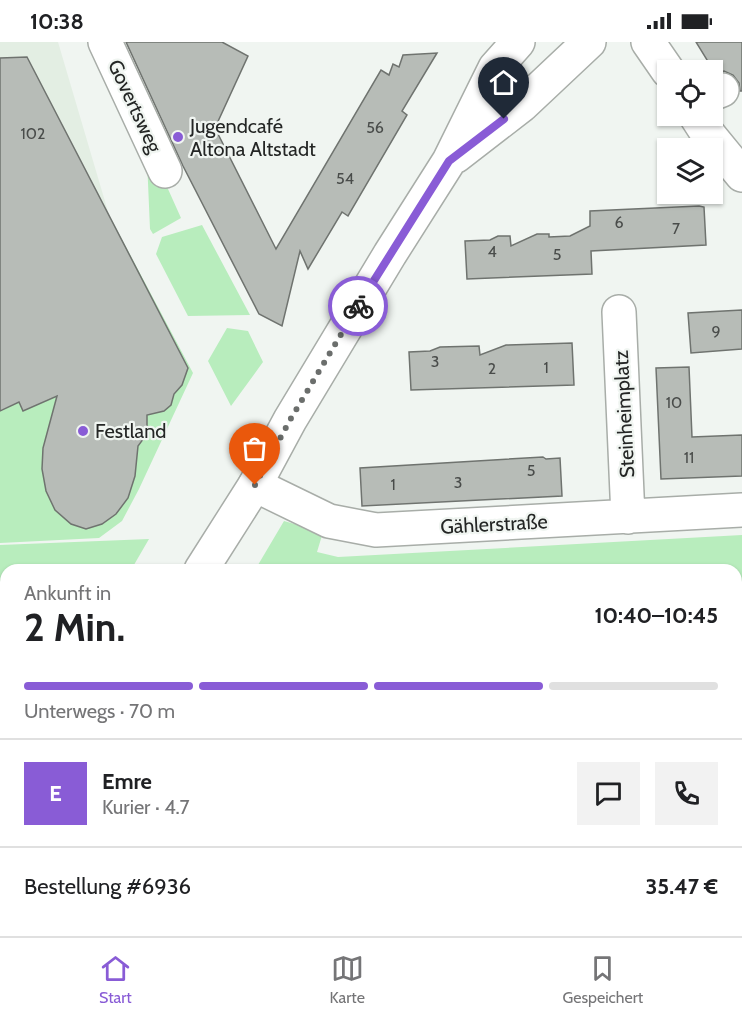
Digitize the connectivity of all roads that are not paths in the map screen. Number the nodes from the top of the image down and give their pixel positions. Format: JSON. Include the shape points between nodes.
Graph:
{"nodes":[{"id":1,"x":105,"y":42,"type":"edge"},
{"id":2,"x":518,"y":42,"type":"edge"},
{"id":3,"x":589,"y":42,"type":"edge"},
{"id":4,"x":648,"y":42,"type":"edge"},
{"id":5,"x":660,"y":60,"type":"edge"},
{"id":6,"x":702,"y":126,"type":"edge"},
{"id":7,"x":449,"y":161,"type":"junction"},
{"id":8,"x":165,"y":171,"type":"dead end"},
{"id":9,"x":742,"y":175,"type":"edge"},
{"id":10,"x":619,"y":312,"type":"dead end"},
{"id":11,"x":255,"y":485,"type":"junction"},
{"id":12,"x":742,"y":510,"type":"edge"},
{"id":13,"x":628,"y":517,"type":"junction"},
{"id":14,"x":205,"y":564,"type":"edge"}],
"edges":[{"from":1,"to":8,"type":"street","name":"Govertsweg"},
{"from":2,"to":7,"type":"street","via":[[495,68]]},
{"from":3,"to":7,"type":"street","via":[[522,105]]},
{"from":4,"to":5,"type":"street"},
{"from":6,"to":9,"type":"street"},
{"from":7,"to":11,"type":"street","via":[[290,420]]},
{"from":10,"to":13,"type":"street","name":"Steinheimplatz"},
{"from":11,"to":13,"type":"street","name":"Gählerstraße","via":[[329,521],[376,530]]},
{"from":11,"to":14,"type":"street"},
{"from":12,"to":13,"type":"street","name":"Gählerstraße"}]}
